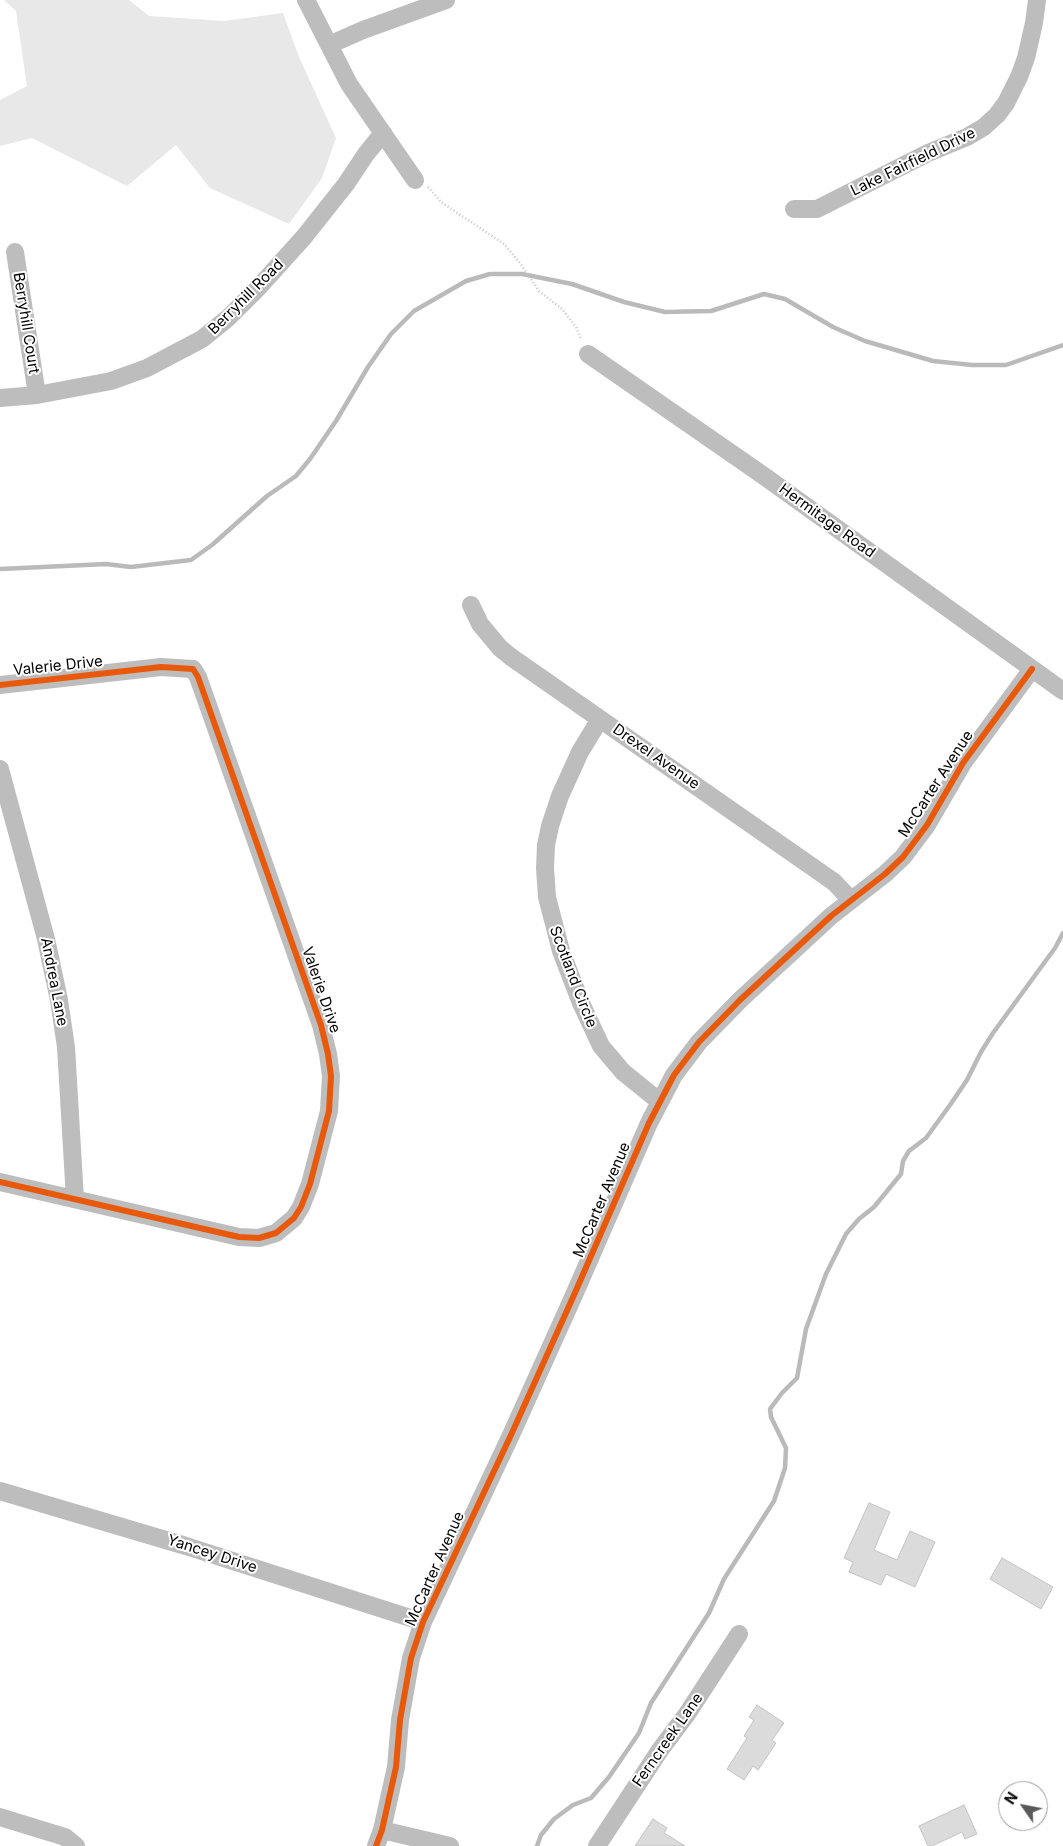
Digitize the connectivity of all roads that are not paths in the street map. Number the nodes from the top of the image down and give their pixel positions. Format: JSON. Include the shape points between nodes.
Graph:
{"nodes":[{"id":1,"x":306,"y":0,"type":"edge"},
{"id":2,"x":446,"y":0,"type":"edge"},
{"id":3,"x":1038,"y":0,"type":"edge"},
{"id":4,"x":329,"y":46,"type":"junction"},
{"id":5,"x":383,"y":133,"type":"junction"},
{"id":6,"x":416,"y":180,"type":"road end"},
{"id":7,"x":794,"y":209,"type":"dead end"},
{"id":8,"x":14,"y":252,"type":"dead end"},
{"id":9,"x":588,"y":354,"type":"dead end"},
{"id":10,"x":37,"y":395,"type":"junction"},
{"id":11,"x":0,"y":398,"type":"edge"},
{"id":12,"x":471,"y":605,"type":"dead end"},
{"id":13,"x":1032,"y":669,"type":"junction"},
{"id":14,"x":0,"y":685,"type":"edge"},
{"id":15,"x":1063,"y":691,"type":"edge"},
{"id":16,"x":600,"y":718,"type":"junction"},
{"id":17,"x":0,"y":769,"type":"edge"},
{"id":18,"x":851,"y":900,"type":"junction"},
{"id":19,"x":660,"y":1101,"type":"junction"},
{"id":20,"x":0,"y":1182,"type":"edge"},
{"id":21,"x":75,"y":1199,"type":"junction"},
{"id":22,"x":0,"y":1491,"type":"edge"},
{"id":23,"x":423,"y":1622,"type":"junction"},
{"id":24,"x":739,"y":1634,"type":"dead end"},
{"id":25,"x":0,"y":1817,"type":"edge"},
{"id":26,"x":379,"y":1838,"type":"edge"},
{"id":27,"x":76,"y":1846,"type":"edge"},
{"id":28,"x":450,"y":1846,"type":"edge"},
{"id":29,"x":597,"y":1846,"type":"edge"}],
"edges":[{"from":1,"to":4,"type":"street"},
{"from":2,"to":4,"type":"street"},
{"from":3,"to":7,"type":"street","name":"Lake Fairfield Drive","via":[[1019,78],[997,115],[984,127],[817,209]]},
{"from":4,"to":5,"type":"street","via":[[349,84]]},
{"from":5,"to":6,"type":"street"},
{"from":5,"to":10,"type":"street","name":"Berryhill Road","via":[[304,237],[218,328],[147,368],[111,381]]},
{"from":8,"to":10,"type":"street","name":"Berryhill Court"},
{"from":9,"to":13,"type":"street","name":"Hermitage Road"},
{"from":10,"to":11,"type":"street","name":"Berryhill Road"},
{"from":12,"to":16,"type":"street","name":"Drexel Avenue","via":[[480,624],[500,648]]},
{"from":13,"to":15,"type":"street","name":"Hermitage Road"},
{"from":13,"to":18,"type":"street","name":"McCarter Avenue","via":[[962,763],[916,841],[885,874]]},
{"from":14,"to":21,"type":"street","name":"Valerie Drive","via":[[161,667],[193,669],[321,1025],[328,1054],[330,1102],[310,1184],[294,1218],[276,1233],[259,1238],[239,1237]]},
{"from":16,"to":18,"type":"street","name":"Drexel Avenue","via":[[834,882]]},
{"from":16,"to":19,"type":"street","name":"Scotland Circle","via":[[576,761],[550,826],[545,868],[547,897],[561,951],[598,1039],[623,1072]]},
{"from":17,"to":21,"type":"street","name":"Andrea Lane","via":[[60,1000]]},
{"from":18,"to":19,"type":"street","name":"McCarter Avenue","via":[[740,1000],[699,1042],[674,1075]]},
{"from":19,"to":23,"type":"street","name":"McCarter Avenue","via":[[523,1409]]},
{"from":20,"to":21,"type":"street","name":"Valerie Drive"},
{"from":22,"to":23,"type":"street","name":"Yancey Drive"},
{"from":23,"to":26,"type":"street","name":"McCarter Avenue","via":[[411,1658],[396,1767]]},
{"from":24,"to":29,"type":"street","name":"Ferncreek Lane"},
{"from":25,"to":27,"type":"street","via":[[65,1837]]},
{"from":26,"to":28,"type":"street"}]}
